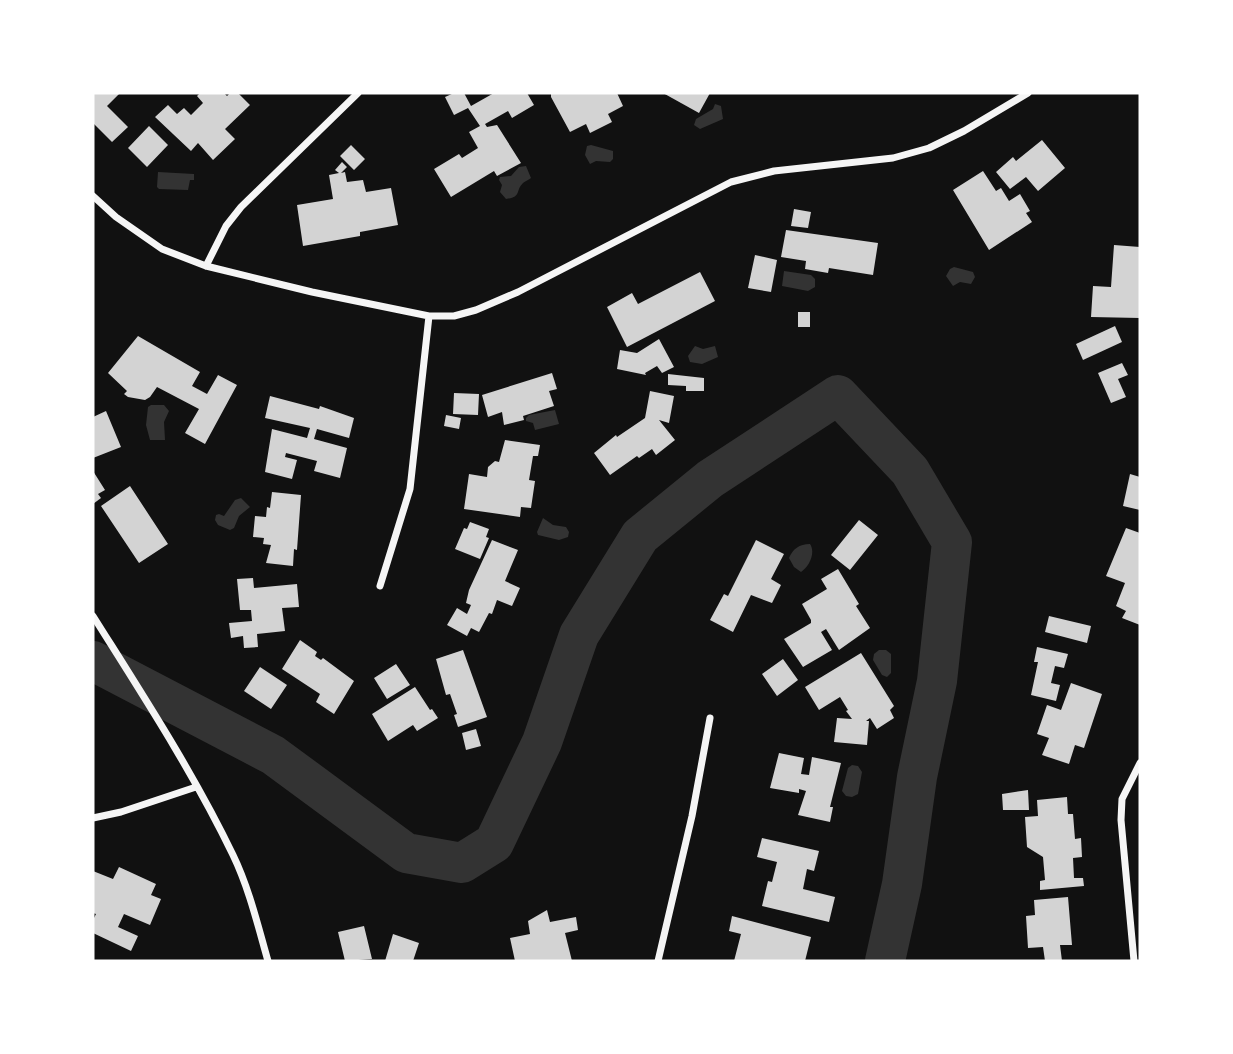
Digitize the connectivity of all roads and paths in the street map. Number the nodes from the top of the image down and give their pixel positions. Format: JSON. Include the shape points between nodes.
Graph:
{"nodes":[{"id":1,"x":358,"y":93,"type":"edge"},
{"id":2,"x":1028,"y":93,"type":"edge"},
{"id":3,"x":93,"y":196,"type":"edge"},
{"id":4,"x":206,"y":266,"type":"junction"},
{"id":5,"x":429,"y":316,"type":"junction"},
{"id":6,"x":380,"y":586,"type":"dead end"},
{"id":7,"x":93,"y":616,"type":"edge"},
{"id":8,"x":710,"y":718,"type":"dead end"},
{"id":9,"x":1140,"y":763,"type":"edge"},
{"id":10,"x":196,"y":787,"type":"junction"},
{"id":11,"x":93,"y":818,"type":"edge"},
{"id":12,"x":268,"y":961,"type":"edge"},
{"id":13,"x":658,"y":961,"type":"edge"},
{"id":14,"x":1134,"y":961,"type":"edge"}],
"edges":[{"from":1,"to":4,"type":"street","via":[[241,207]]},
{"from":2,"to":5,"type":"street","via":[[929,148],[893,158],[774,171],[731,182],[476,310]]},
{"from":3,"to":4,"type":"street","via":[[162,249]]},
{"from":4,"to":5,"type":"street"},
{"from":5,"to":6,"type":"street","via":[[410,489]]},
{"from":7,"to":10,"type":"street"},
{"from":8,"to":13,"type":"street"},
{"from":9,"to":14,"type":"street","via":[[1122,799],[1121,820]]},
{"from":10,"to":11,"type":"street"},
{"from":10,"to":12,"type":"street","via":[[234,857]]}]}
